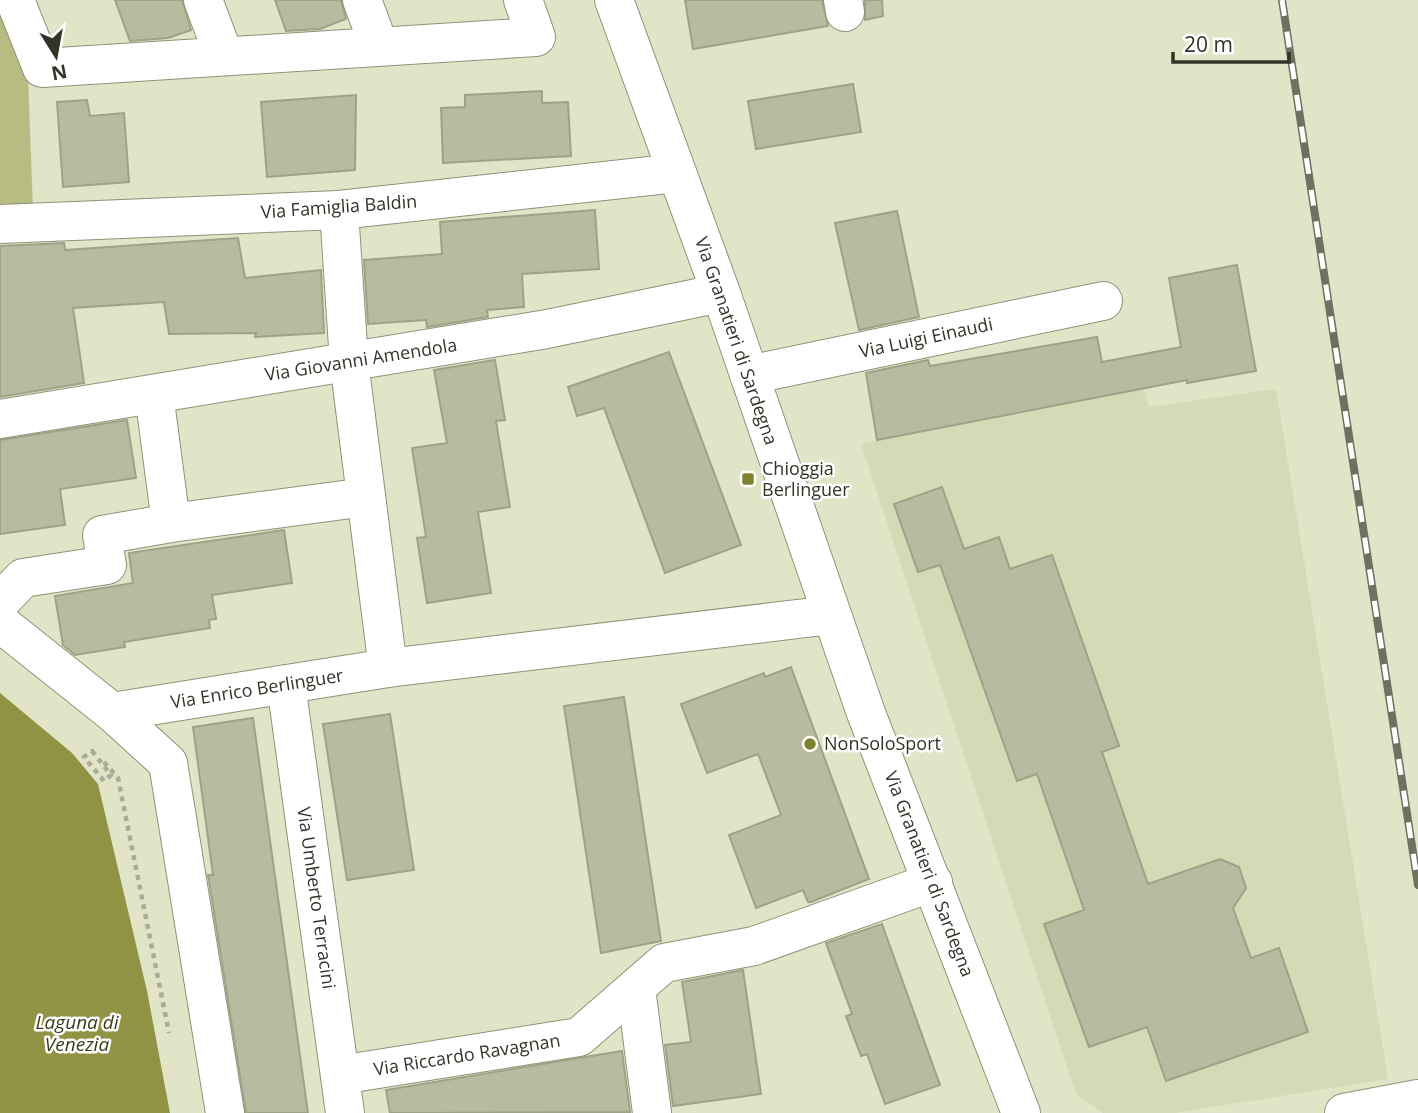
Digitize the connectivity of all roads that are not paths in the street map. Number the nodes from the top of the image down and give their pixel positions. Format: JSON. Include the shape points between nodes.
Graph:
{"nodes":[{"id":1,"x":15,"y":0,"type":"edge"},
{"id":2,"x":203,"y":0,"type":"edge"},
{"id":3,"x":362,"y":0,"type":"edge"},
{"id":4,"x":523,"y":0,"type":"edge"},
{"id":5,"x":614,"y":0,"type":"edge"},
{"id":6,"x":379,"y":46,"type":"junction"},
{"id":7,"x":224,"y":57,"type":"junction"},
{"id":8,"x":677,"y":173,"type":"junction"},
{"id":9,"x":339,"y":210,"type":"junction"},
{"id":10,"x":0,"y":224,"type":"edge"},
{"id":11,"x":721,"y":293,"type":"junction"},
{"id":12,"x":1103,"y":301,"type":"dead end"},
{"id":13,"x":349,"y":362,"type":"junction"},
{"id":14,"x":749,"y":375,"type":"junction"},
{"id":15,"x":154,"y":394,"type":"junction"},
{"id":16,"x":0,"y":419,"type":"edge"},
{"id":17,"x":366,"y":497,"type":"junction"},
{"id":18,"x":171,"y":523,"type":"junction"},
{"id":19,"x":0,"y":602,"type":"edge"},
{"id":20,"x":831,"y":615,"type":"junction"},
{"id":21,"x":0,"y":624,"type":"edge"},
{"id":22,"x":388,"y":668,"type":"junction"},
{"id":23,"x":286,"y":684,"type":"junction"},
{"id":24,"x":112,"y":712,"type":"junction"},
{"id":25,"x":933,"y":882,"type":"junction"},
{"id":26,"x":636,"y":988,"type":"junction"},
{"id":27,"x":340,"y":1076,"type":"junction"},
{"id":28,"x":1418,"y":1099,"type":"edge"},
{"id":29,"x":225,"y":1113,"type":"edge"},
{"id":30,"x":345,"y":1113,"type":"edge"},
{"id":31,"x":652,"y":1113,"type":"edge"},
{"id":32,"x":1021,"y":1113,"type":"edge"},
{"id":33,"x":1344,"y":1113,"type":"edge"}],
"edges":[{"from":1,"to":7,"type":"street","via":[[42,68]]},
{"from":2,"to":7,"type":"street"},
{"from":3,"to":6,"type":"street"},
{"from":4,"to":6,"type":"street","via":[[536,37]]},
{"from":5,"to":8,"type":"street","name":"Via Granatieri di Sardegna"},
{"from":6,"to":7,"type":"street"},
{"from":8,"to":9,"type":"street","name":"Via Famiglia Baldin"},
{"from":8,"to":11,"type":"street","name":"Via Granatieri di Sardegna"},
{"from":9,"to":10,"type":"street","name":"Via Famiglia Baldin"},
{"from":9,"to":13,"type":"street"},
{"from":11,"to":13,"type":"street","name":"Via Giovanni Amendola","via":[[547,329]]},
{"from":11,"to":14,"type":"street","name":"Via Granatieri di Sardegna"},
{"from":12,"to":14,"type":"street","name":"Via Luigi Einaudi"},
{"from":13,"to":15,"type":"street","name":"Via Giovanni Amendola"},
{"from":13,"to":17,"type":"street"},
{"from":14,"to":20,"type":"street","name":"Via Granatieri di Sardegna"},
{"from":15,"to":16,"type":"street","name":"Via Giovanni Amendola"},
{"from":15,"to":18,"type":"street"},
{"from":17,"to":18,"type":"street"},
{"from":17,"to":22,"type":"street"},
{"from":18,"to":19,"type":"street","via":[[102,535],[107,565],[23,578]]},
{"from":20,"to":22,"type":"street","name":"Via Enrico Berlinguer"},
{"from":20,"to":25,"type":"street","name":"Via Granatieri di Sardegna"},
{"from":21,"to":24,"type":"street"},
{"from":22,"to":23,"type":"street","name":"Via Enrico Berlinguer"},
{"from":23,"to":24,"type":"street","name":"Via Enrico Berlinguer"},
{"from":23,"to":27,"type":"street","name":"Via Umberto Terracini"},
{"from":24,"to":29,"type":"street","via":[[168,763]]},
{"from":25,"to":26,"type":"street","name":"Via Riccardo Ravagnan","via":[[754,946],[664,963]]},
{"from":25,"to":32,"type":"street","name":"Via Granatieri di Sardegna"},
{"from":26,"to":27,"type":"street","name":"Via Riccardo Ravagnan","via":[[579,1037]]},
{"from":26,"to":31,"type":"street"},
{"from":27,"to":30,"type":"street","name":"Via Umberto Terracini"},
{"from":28,"to":33,"type":"street"}]}
